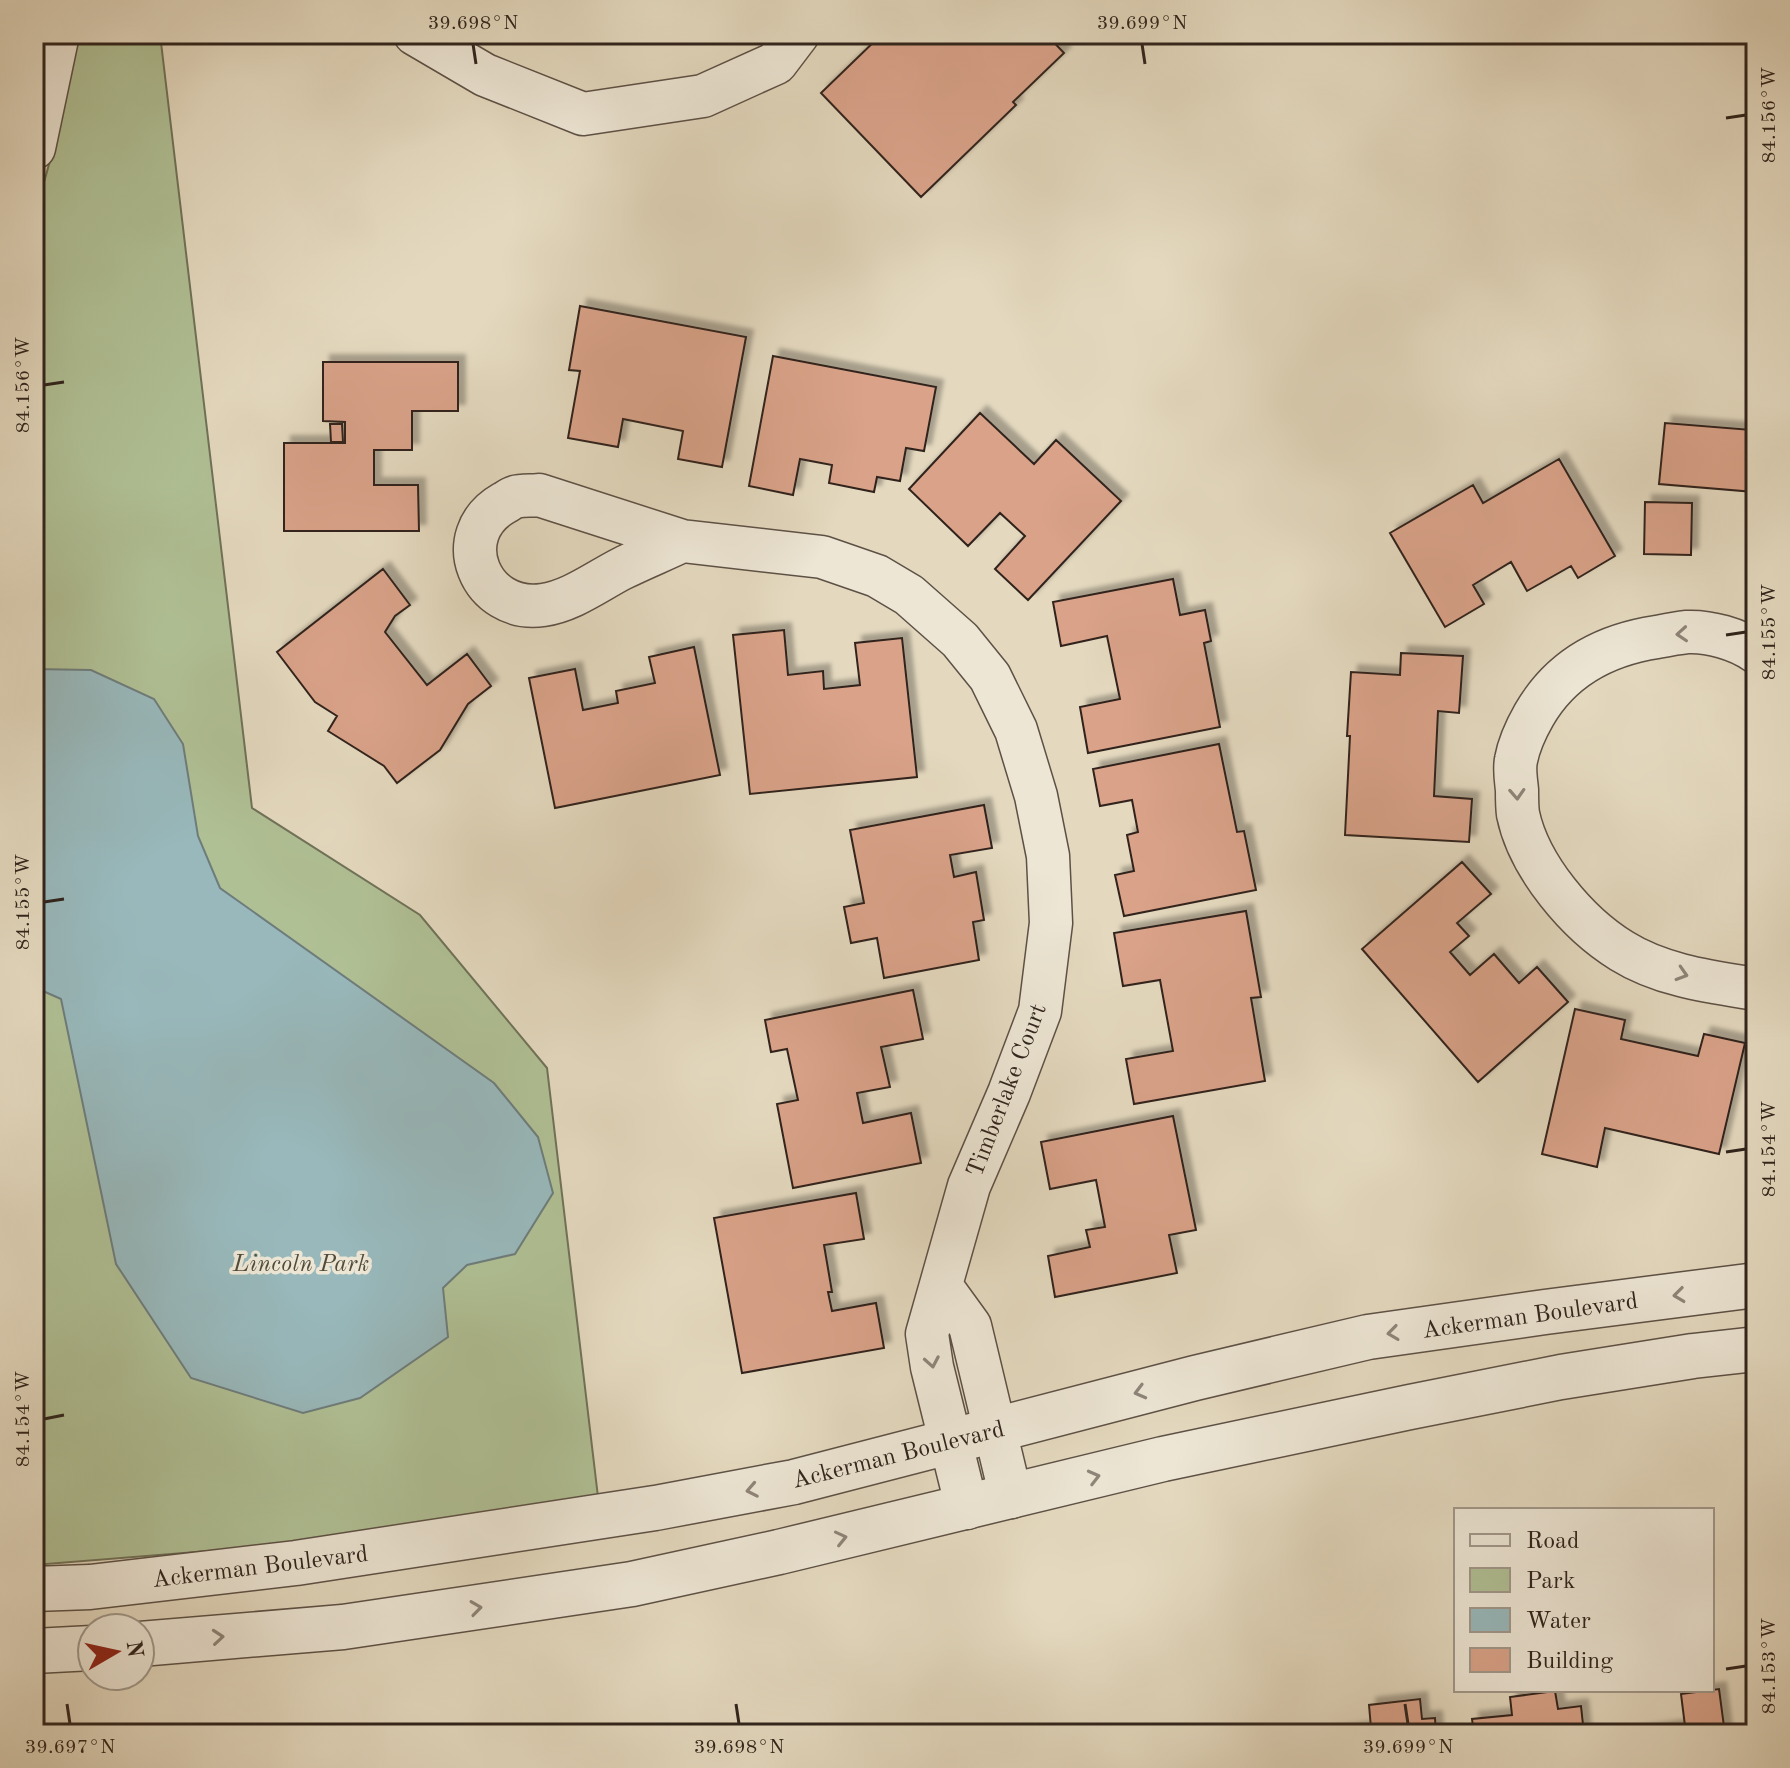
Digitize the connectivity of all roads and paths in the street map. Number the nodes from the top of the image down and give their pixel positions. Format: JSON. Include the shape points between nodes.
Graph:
{"nodes":[{"id":1,"x":58,"y":34,"type":"edge"},
{"id":2,"x":415,"y":34,"type":"edge"},
{"id":3,"x":798,"y":34,"type":"edge"},
{"id":4,"x":34,"y":148,"type":"edge"},
{"id":5,"x":682,"y":541,"type":"dead end"},
{"id":6,"x":1756,"y":652,"type":"edge"},
{"id":7,"x":1756,"y":989,"type":"edge"},
{"id":8,"x":1756,"y":1285,"type":"edge"},
{"id":9,"x":941,"y":1286,"type":"junction"},
{"id":10,"x":1756,"y":1349,"type":"edge"},
{"id":11,"x":995,"y":1430,"type":"junction"},
{"id":12,"x":951,"y":1441,"type":"junction"},
{"id":13,"x":1011,"y":1497,"type":"junction"},
{"id":14,"x":967,"y":1508,"type":"junction"},
{"id":15,"x":34,"y":1589,"type":"edge"},
{"id":16,"x":156,"y":1643,"type":"edge"},
{"id":17,"x":76,"y":1649,"type":"edge"},
{"id":18,"x":34,"y":1651,"type":"edge"}],
"edges":[{"from":1,"to":4,"type":"street"},
{"from":2,"to":3,"type":"street","via":[[485,75],[583,114],[703,96],[776,63]]},
{"from":5,"to":9,"type":"street","name":"Timberlake Court","via":[[822,557],[877,576],[909,595],[960,640],[990,677],[1016,730],[1048,856],[1051,923],[1040,1011],[969,1186]]},
{"from":6,"to":7,"type":"street","one_way":true,"via":[[1720,636],[1688,632],[1635,640],[1597,654],[1571,670],[1544,698],[1515,762],[1518,814],[1529,848],[1589,927],[1655,966]]},
{"from":8,"to":11,"type":"street","name":"Ackerman Boulevard","one_way":true,"via":[[1368,1337]]},
{"from":9,"to":11,"type":"street","via":[[970,1326]]},
{"from":9,"to":12,"type":"street","name":"Timberlake Court","one_way":true,"via":[[927,1334]]},
{"from":13,"to":10,"type":"street","one_way":true,"via":[[1163,1459],[1561,1377]]},
{"from":11,"to":12,"type":"street","name":"Ackerman Boulevard"},
{"from":11,"to":13,"type":"street"},
{"from":12,"to":14,"type":"street","name":"Timberlake Court"},
{"from":12,"to":15,"type":"street","name":"Ackerman Boulevard","one_way":true,"via":[[794,1482],[655,1508],[296,1563]]},
{"from":13,"to":14,"type":"street"},
{"from":16,"to":14,"type":"street","one_way":true,"via":[[343,1627],[632,1584]]},
{"from":17,"to":18,"type":"street"}]}
